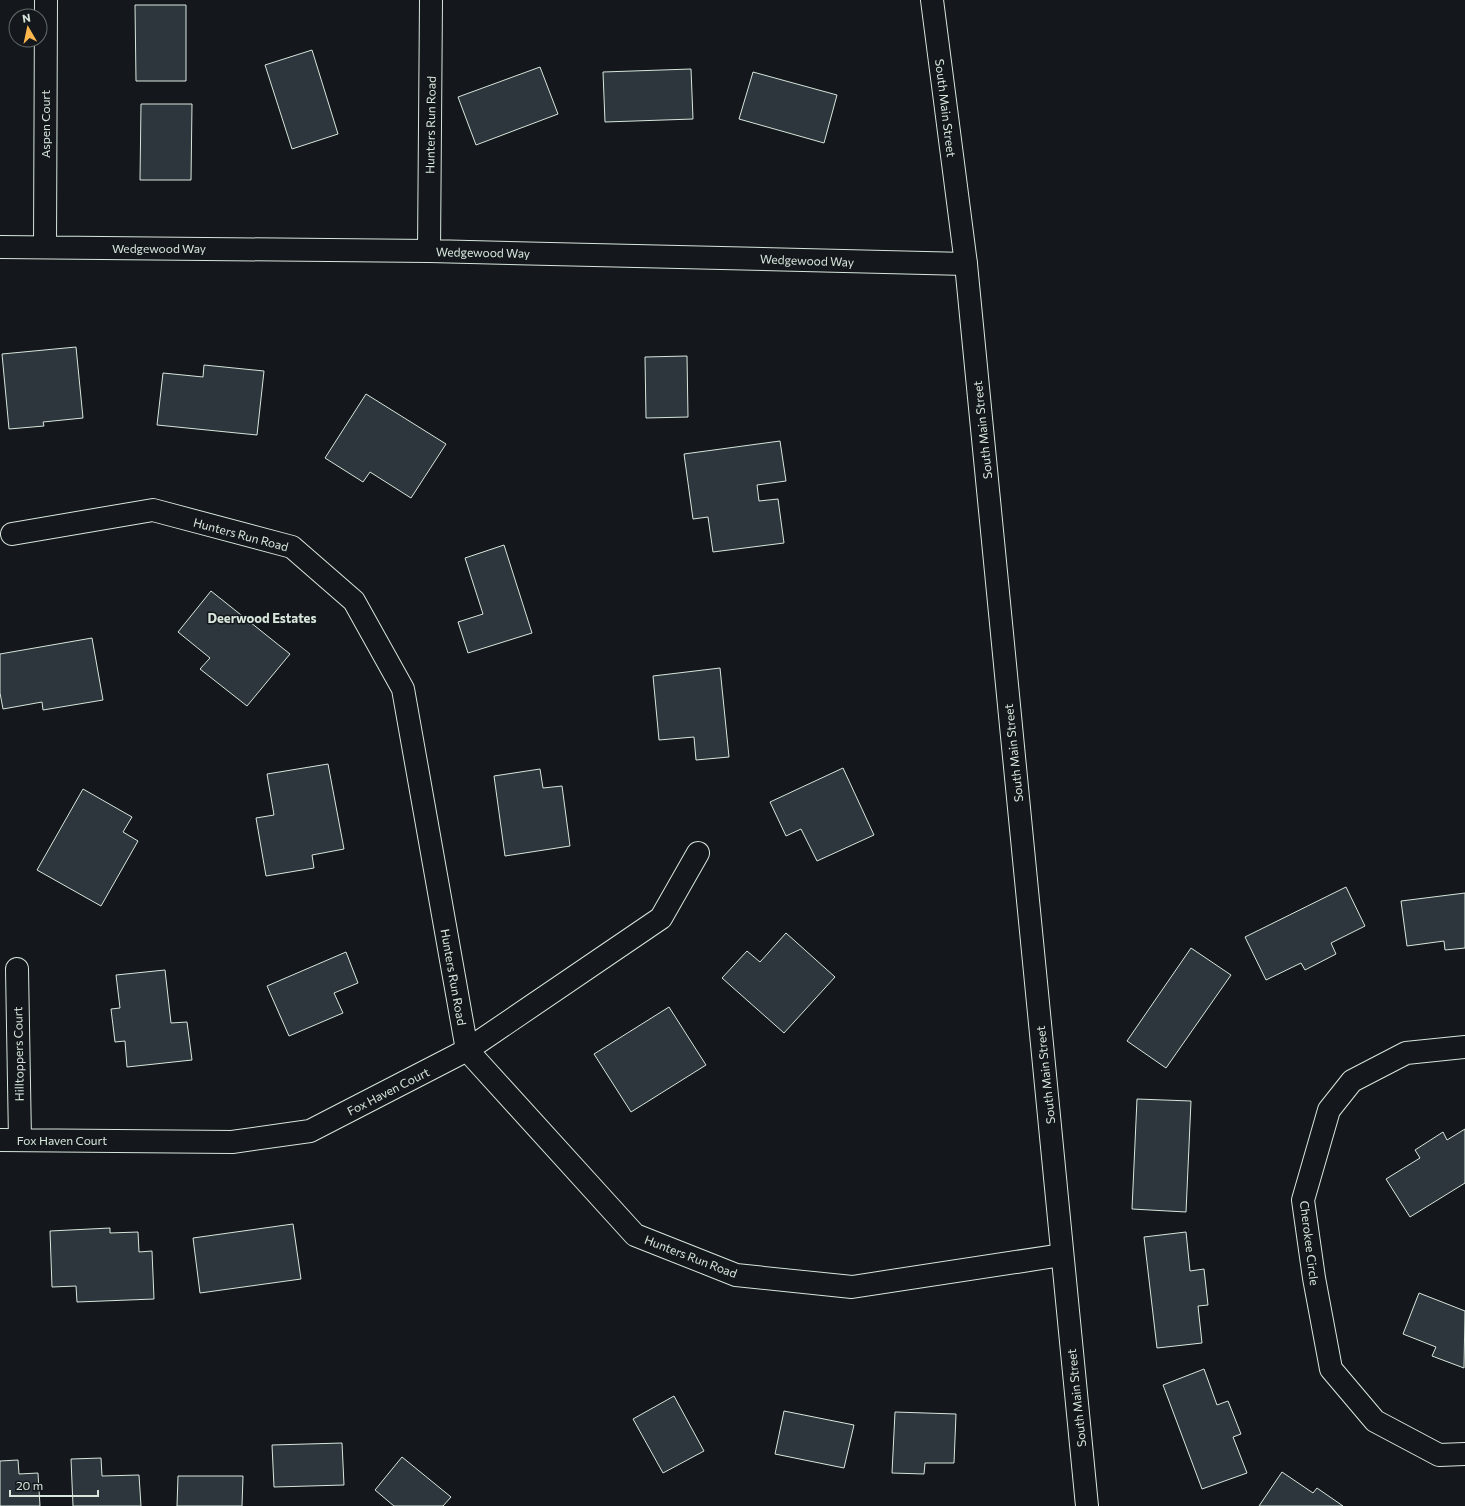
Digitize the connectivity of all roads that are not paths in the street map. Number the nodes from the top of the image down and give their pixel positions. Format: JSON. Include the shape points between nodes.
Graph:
{"nodes":[{"id":1,"x":46,"y":0,"type":"edge"},
{"id":2,"x":432,"y":0,"type":"edge"},
{"id":3,"x":932,"y":0,"type":"edge"},
{"id":4,"x":0,"y":247,"type":"edge"},
{"id":5,"x":45,"y":247,"type":"junction"},
{"id":6,"x":428,"y":251,"type":"junction"},
{"id":7,"x":966,"y":264,"type":"junction"},
{"id":8,"x":12,"y":534,"type":"dead end"},
{"id":9,"x":698,"y":854,"type":"dead end"},
{"id":10,"x":16,"y":969,"type":"dead end"},
{"id":11,"x":1465,"y":1047,"type":"edge"},
{"id":12,"x":467,"y":1050,"type":"junction"},
{"id":13,"x":10,"y":1140,"type":"edge"},
{"id":14,"x":1062,"y":1255,"type":"junction"},
{"id":15,"x":1465,"y":1454,"type":"edge"},
{"id":16,"x":1087,"y":1506,"type":"edge"}],
"edges":[{"from":1,"to":5,"type":"street","name":"Aspen Court"},
{"from":2,"to":6,"type":"street","name":"Hunters Run Road"},
{"from":3,"to":7,"type":"street","name":"South Main Street"},
{"from":4,"to":5,"type":"street","name":"Wedgewood Way"},
{"from":5,"to":6,"type":"street","name":"Wedgewood Way"},
{"from":6,"to":7,"type":"street","name":"Wedgewood Way"},
{"from":7,"to":14,"type":"street","name":"South Main Street"},
{"from":8,"to":12,"type":"street","name":"Hunters Run Road","via":[[153,510],[292,547],[354,601],[403,689]]},
{"from":9,"to":12,"type":"street","name":"Fox Haven Court","via":[[661,918]]},
{"from":10,"to":13,"type":"street","name":"Hilltoppers Court"},
{"from":11,"to":15,"type":"street","name":"Cherokee Circle","via":[[1406,1053],[1352,1081],[1329,1110],[1303,1200],[1331,1369],[1375,1421],[1439,1455]]},
{"from":12,"to":13,"type":"street","name":"Fox Haven Court","via":[[310,1131],[232,1142]]},
{"from":12,"to":14,"type":"street","name":"Hunters Run Road","via":[[635,1236],[736,1275],[852,1287]]},
{"from":14,"to":16,"type":"street","name":"South Main Street"}]}
